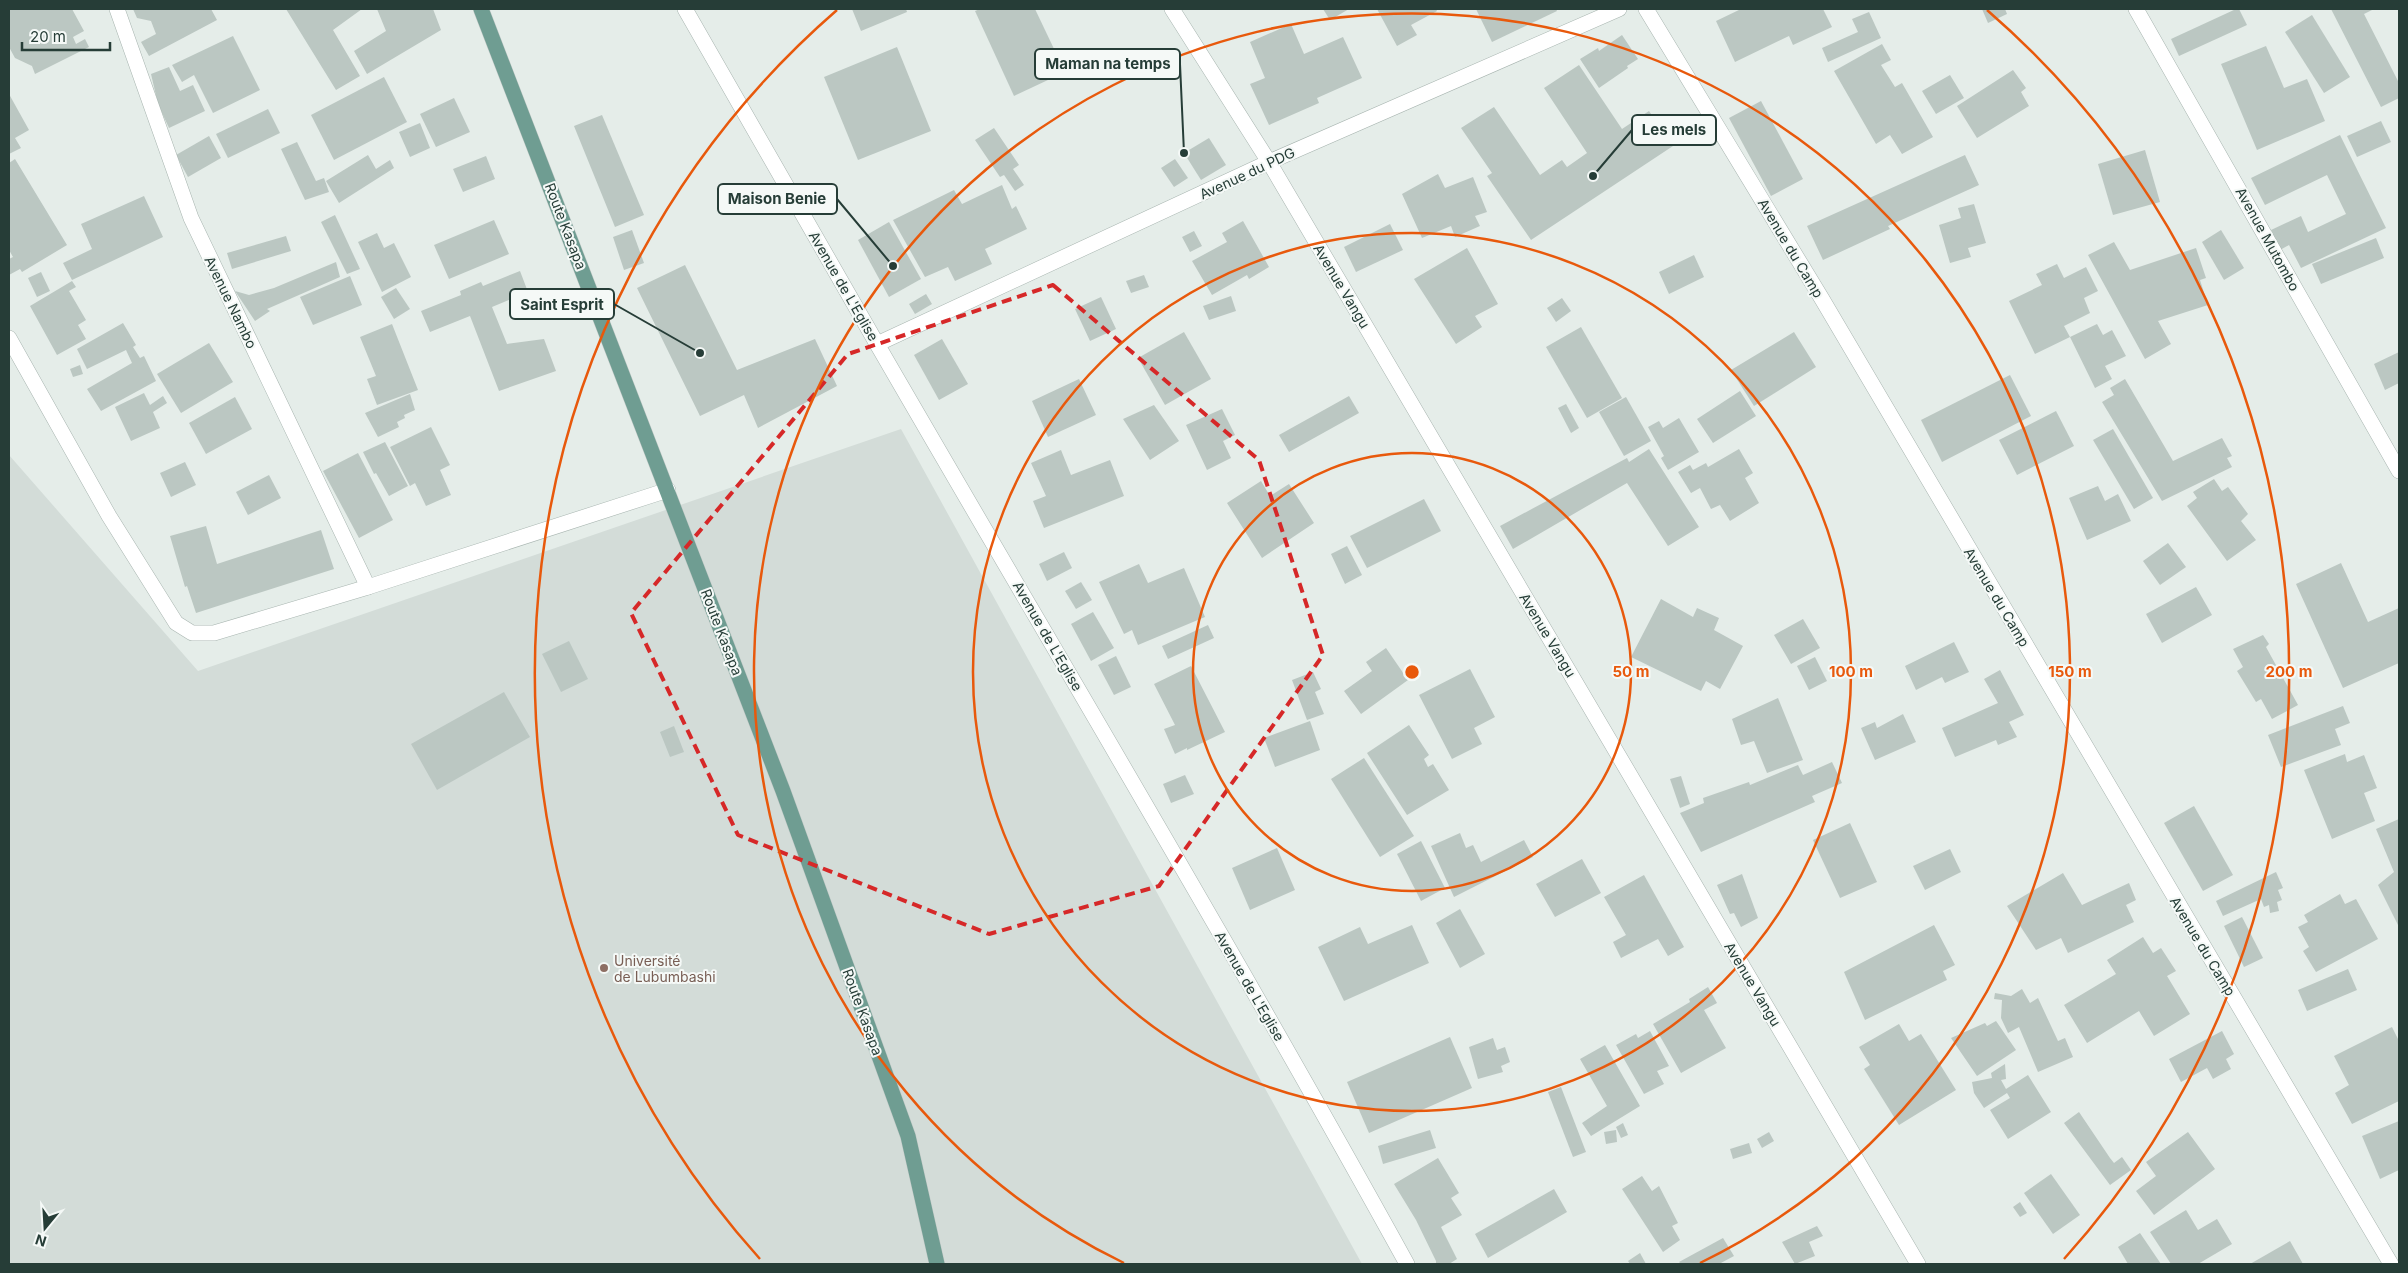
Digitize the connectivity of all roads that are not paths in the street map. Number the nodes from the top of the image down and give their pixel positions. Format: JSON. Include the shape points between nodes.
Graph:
{"nodes":[{"id":1,"x":117,"y":9,"type":"edge"},
{"id":2,"x":481,"y":9,"type":"edge"},
{"id":3,"x":685,"y":9,"type":"edge"},
{"id":4,"x":1172,"y":9,"type":"edge"},
{"id":5,"x":1619,"y":9,"type":"edge"},
{"id":6,"x":1646,"y":9,"type":"edge"},
{"id":7,"x":2136,"y":9,"type":"edge"},
{"id":8,"x":1269,"y":162,"type":"junction"},
{"id":9,"x":9,"y":338,"type":"edge"},
{"id":10,"x":877,"y":344,"type":"junction"},
{"id":11,"x":2399,"y":471,"type":"edge"},
{"id":12,"x":668,"y":490,"type":"junction"},
{"id":13,"x":368,"y":587,"type":"junction"},
{"id":14,"x":937,"y":1264,"type":"edge"},
{"id":15,"x":1407,"y":1264,"type":"edge"},
{"id":16,"x":1918,"y":1264,"type":"edge"},
{"id":17,"x":2390,"y":1264,"type":"edge"}],
"edges":[{"from":1,"to":13,"type":"street","name":"Avenue Nambo","via":[[191,218]]},
{"from":2,"to":12,"type":"main road","name":"Route Kasapa"},
{"from":3,"to":10,"type":"street","name":"Avenue de L'Eglise"},
{"from":4,"to":8,"type":"street","name":"Avenue Vangu"},
{"from":5,"to":8,"type":"street","name":"Avenue du PDG"},
{"from":6,"to":17,"type":"street","name":"Avenue du Camp","via":[[1822,299]]},
{"from":7,"to":11,"type":"street","name":"Avenue Mutombo"},
{"from":8,"to":10,"type":"street","name":"Avenue du PDG"},
{"from":8,"to":16,"type":"street","name":"Avenue Vangu"},
{"from":9,"to":13,"type":"street","via":[[109,516],[176,623],[192,633],[214,633]]},
{"from":10,"to":15,"type":"street","name":"Avenue de L'Eglise","via":[[1154,818]]},
{"from":12,"to":13,"type":"street"},
{"from":12,"to":14,"type":"main road","name":"Route Kasapa","via":[[783,791],[908,1136]]}]}
